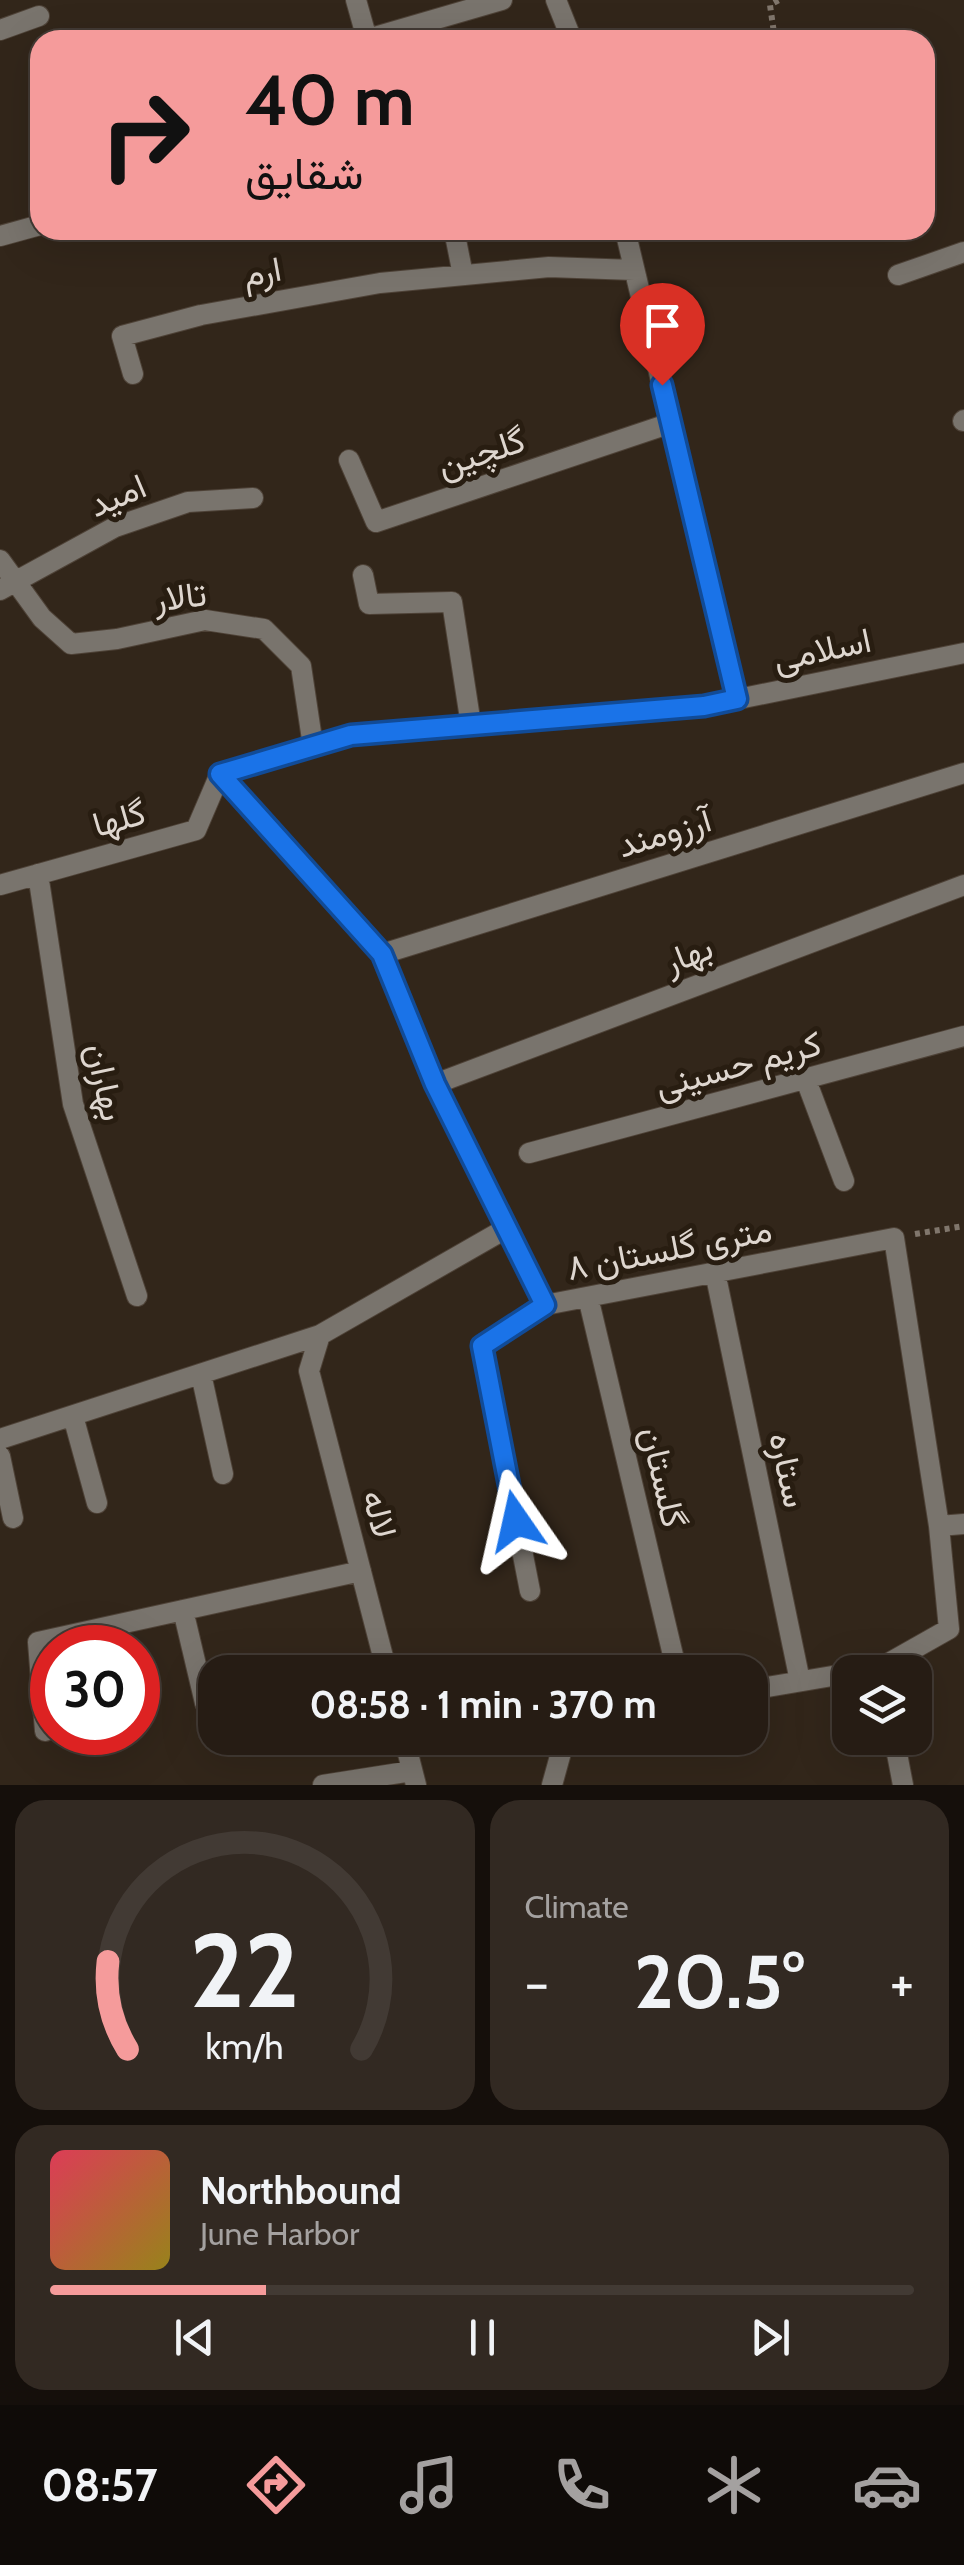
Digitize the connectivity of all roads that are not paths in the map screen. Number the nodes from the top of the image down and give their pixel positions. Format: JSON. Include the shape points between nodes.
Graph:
{"nodes":[{"id":1,"x":356,"y":0,"type":"edge"},
{"id":2,"x":502,"y":0,"type":"edge"},
{"id":3,"x":556,"y":0,"type":"edge"},
{"id":4,"x":39,"y":16,"type":"dead end"},
{"id":5,"x":0,"y":30,"type":"edge"},
{"id":6,"x":363,"y":30,"type":"edge"},
{"id":7,"x":399,"y":30,"type":"edge"},
{"id":8,"x":568,"y":30,"type":"edge"},
{"id":9,"x":30,"y":228,"type":"edge"},
{"id":10,"x":0,"y":236,"type":"edge"},
{"id":11,"x":456,"y":240,"type":"edge"},
{"id":12,"x":626,"y":240,"type":"edge"},
{"id":13,"x":964,"y":252,"type":"edge"},
{"id":14,"x":634,"y":270,"type":"junction"},
{"id":15,"x":463,"y":275,"type":"junction"},
{"id":16,"x":898,"y":275,"type":"dead end"},
{"id":17,"x":132,"y":374,"type":"dead end"},
{"id":18,"x":671,"y":423,"type":"junction"},
{"id":19,"x":349,"y":460,"type":"dead end"},
{"id":20,"x":253,"y":498,"type":"dead end"},
{"id":21,"x":0,"y":560,"type":"edge"},
{"id":22,"x":364,"y":575,"type":"dead end"},
{"id":23,"x":7,"y":586,"type":"edge"},
{"id":24,"x":964,"y":653,"type":"edge"},
{"id":25,"x":737,"y":699,"type":"junction"},
{"id":26,"x":471,"y":725,"type":"junction"},
{"id":27,"x":313,"y":746,"type":"junction"},
{"id":28,"x":964,"y":773,"type":"edge"},
{"id":29,"x":220,"y":774,"type":"junction"},
{"id":30,"x":38,"y":874,"type":"junction"},
{"id":31,"x":964,"y":884,"type":"edge"},
{"id":32,"x":0,"y":885,"type":"edge"},
{"id":33,"x":382,"y":954,"type":"junction"},
{"id":34,"x":964,"y":1036,"type":"edge"},
{"id":35,"x":806,"y":1080,"type":"junction"},
{"id":36,"x":435,"y":1084,"type":"junction"},
{"id":37,"x":529,"y":1154,"type":"dead end"},
{"id":38,"x":844,"y":1181,"type":"dead end"},
{"id":39,"x":507,"y":1228,"type":"junction"},
{"id":40,"x":715,"y":1272,"type":"junction"},
{"id":41,"x":138,"y":1296,"type":"dead end"},
{"id":42,"x":588,"y":1297,"type":"junction"},
{"id":43,"x":545,"y":1305,"type":"junction"},
{"id":44,"x":320,"y":1335,"type":"junction"},
{"id":45,"x":201,"y":1374,"type":"junction"},
{"id":46,"x":72,"y":1416,"type":"junction"},
{"id":47,"x":0,"y":1439,"type":"edge"},
{"id":48,"x":0,"y":1456,"type":"edge"},
{"id":49,"x":223,"y":1474,"type":"dead end"},
{"id":50,"x":97,"y":1503,"type":"dead end"},
{"id":51,"x":13,"y":1518,"type":"dead end"},
{"id":52,"x":964,"y":1524,"type":"edge"},
{"id":53,"x":939,"y":1526,"type":"junction"},
{"id":54,"x":361,"y":1572,"type":"junction"},
{"id":55,"x":530,"y":1591,"type":"dead end"},
{"id":56,"x":183,"y":1610,"type":"junction"},
{"id":57,"x":115,"y":1625,"type":"edge"},
{"id":58,"x":383,"y":1655,"type":"edge"},
{"id":59,"x":673,"y":1655,"type":"edge"},
{"id":60,"x":906,"y":1655,"type":"edge"},
{"id":61,"x":198,"y":1673,"type":"edge"},
{"id":62,"x":832,"y":1675,"type":"edge"},
{"id":63,"x":800,"y":1681,"type":"junction"},
{"id":64,"x":768,"y":1687,"type":"edge"},
{"id":65,"x":560,"y":1755,"type":"edge"},
{"id":66,"x":897,"y":1755,"type":"edge"},
{"id":67,"x":414,"y":1778,"type":"edge"},
{"id":68,"x":324,"y":1785,"type":"edge"},
{"id":69,"x":552,"y":1785,"type":"edge"},
{"id":70,"x":903,"y":1785,"type":"edge"}],
"edges":[{"from":1,"to":6,"type":"street"},
{"from":2,"to":7,"type":"street"},
{"from":3,"to":8,"type":"street"},
{"from":4,"to":5,"type":"street"},
{"from":9,"to":10,"type":"street"},
{"from":11,"to":15,"type":"street"},
{"from":12,"to":14,"type":"street"},
{"from":13,"to":16,"type":"street"},
{"from":14,"to":15,"type":"street","name":"ارم","via":[[549,267]]},
{"from":14,"to":18,"type":"street"},
{"from":15,"to":17,"type":"street","name":"ارم","via":[[326,292],[122,336]]},
{"from":18,"to":19,"type":"street","name":"گلچین","via":[[376,522]]},
{"from":18,"to":25,"type":"street"},
{"from":20,"to":23,"type":"street","name":"امید","via":[[188,502],[133,521]]},
{"from":21,"to":23,"type":"street"},
{"from":22,"to":26,"type":"street","via":[[368,604],[452,602]]},
{"from":23,"to":27,"type":"street","name":"تالار","via":[[71,644],[205,620],[264,630],[301,666]]},
{"from":24,"to":25,"type":"street","name":"اسلامی"},
{"from":25,"to":26,"type":"street","name":"اسلامی"},
{"from":26,"to":27,"type":"street","name":"اسلامی","via":[[351,735]]},
{"from":27,"to":29,"type":"street","name":"اسلامی"},
{"from":28,"to":33,"type":"street","name":"آرزومند"},
{"from":29,"to":30,"type":"street","name":"گلها","via":[[196,830]]},
{"from":29,"to":33,"type":"street","name":"۸ متری گلستان"},
{"from":30,"to":32,"type":"street","name":"گلها"},
{"from":30,"to":41,"type":"street","name":"بهاران","via":[[73,1104]]},
{"from":31,"to":36,"type":"street","name":"بهار"},
{"from":33,"to":36,"type":"street","name":"۸ متری گلستان"},
{"from":34,"to":35,"type":"street","name":"کریم حسینی"},
{"from":35,"to":37,"type":"street","name":"کریم حسینی"},
{"from":35,"to":38,"type":"street"},
{"from":36,"to":39,"type":"street","name":"۸ متری گلستان"},
{"from":39,"to":43,"type":"street","name":"۸ متری گلستان"},
{"from":39,"to":44,"type":"street"},
{"from":40,"to":42,"type":"street","name":"۸ متری گلستان"},
{"from":40,"to":53,"type":"street","name":"۸ متری گلستان","via":[[894,1238]]},
{"from":40,"to":63,"type":"street","name":"ستاره"},
{"from":42,"to":43,"type":"street","name":"۸ متری گلستان"},
{"from":42,"to":59,"type":"street","name":"گلستان"},
{"from":43,"to":55,"type":"street","via":[[482,1346]]},
{"from":44,"to":45,"type":"street"},
{"from":44,"to":54,"type":"street","name":"لاله","via":[[309,1371]]},
{"from":45,"to":46,"type":"street"},
{"from":45,"to":49,"type":"street"},
{"from":46,"to":47,"type":"street"},
{"from":46,"to":50,"type":"street"},
{"from":48,"to":51,"type":"street"},
{"from":52,"to":53,"type":"street"},
{"from":53,"to":60,"type":"street","via":[[949,1630]]},
{"from":54,"to":56,"type":"street"},
{"from":54,"to":58,"type":"street","name":"لاله"},
{"from":56,"to":57,"type":"street"},
{"from":56,"to":61,"type":"street"},
{"from":62,"to":63,"type":"street"},
{"from":63,"to":64,"type":"street"},
{"from":65,"to":69,"type":"street"},
{"from":66,"to":70,"type":"street"},
{"from":67,"to":68,"type":"street"}]}
